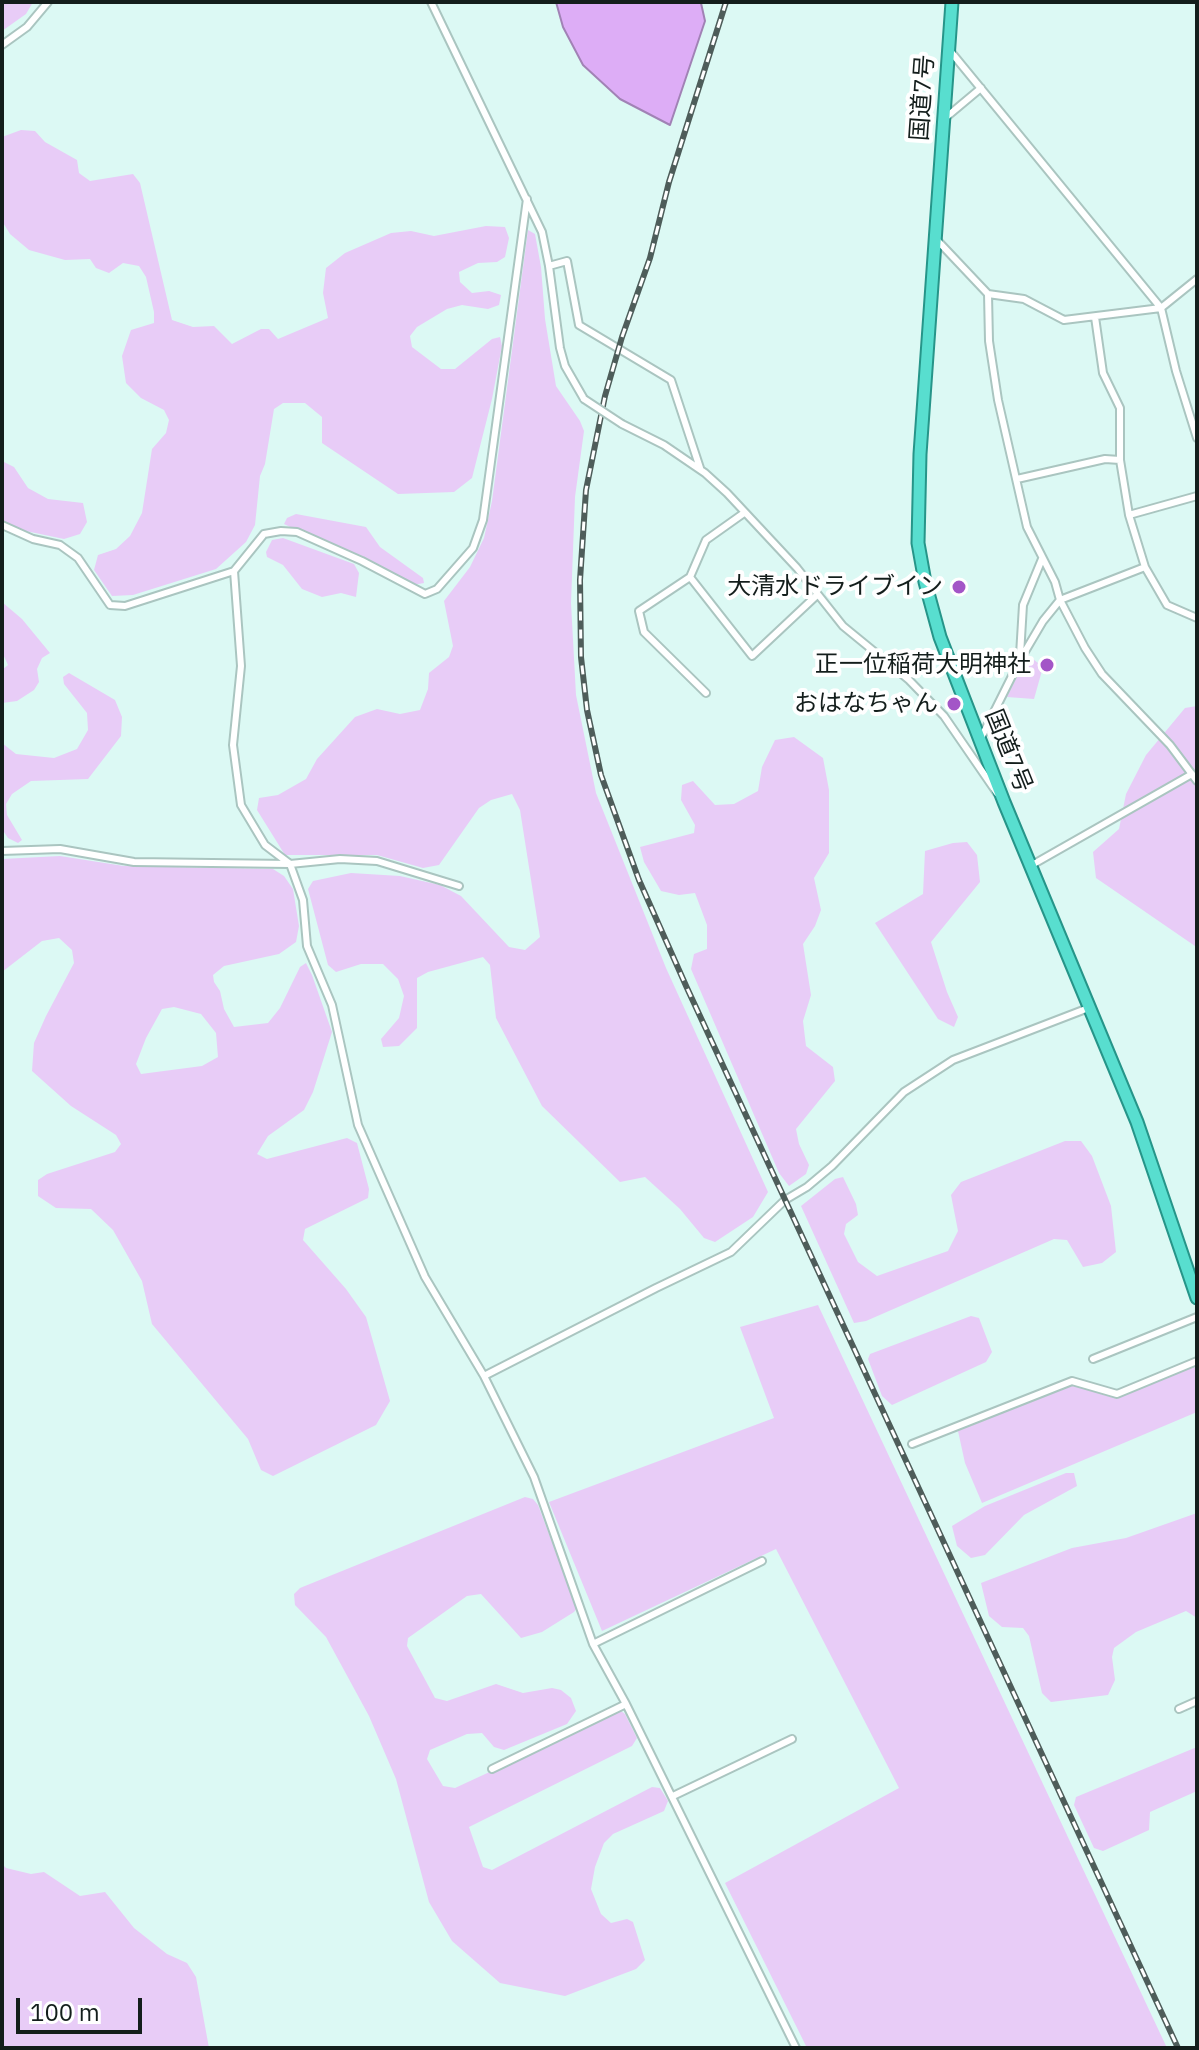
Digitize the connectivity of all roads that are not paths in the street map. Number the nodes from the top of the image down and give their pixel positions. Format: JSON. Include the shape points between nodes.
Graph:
{"nodes":[{"id":1,"x":48,"y":2,"type":"edge"},
{"id":2,"x":431,"y":2,"type":"edge"},
{"id":3,"x":952,"y":2,"type":"edge"},
{"id":4,"x":2,"y":45,"type":"edge"},
{"id":5,"x":948,"y":49,"type":"junction"},
{"id":6,"x":981,"y":88,"type":"junction"},
{"id":7,"x":944,"y":119,"type":"junction"},
{"id":8,"x":527,"y":199,"type":"junction"},
{"id":9,"x":936,"y":239,"type":"junction"},
{"id":10,"x":549,"y":266,"type":"junction"},
{"id":11,"x":1197,"y":279,"type":"edge"},
{"id":12,"x":988,"y":294,"type":"junction"},
{"id":13,"x":1161,"y":308,"type":"junction"},
{"id":14,"x":1095,"y":317,"type":"junction"},
{"id":15,"x":1197,"y":438,"type":"edge"},
{"id":16,"x":1120,"y":460,"type":"junction"},
{"id":17,"x":701,"y":470,"type":"junction"},
{"id":18,"x":1017,"y":479,"type":"junction"},
{"id":19,"x":1197,"y":496,"type":"edge"},
{"id":20,"x":744,"y":513,"type":"junction"},
{"id":21,"x":1129,"y":515,"type":"junction"},
{"id":22,"x":2,"y":525,"type":"edge"},
{"id":23,"x":1042,"y":559,"type":"junction"},
{"id":24,"x":1145,"y":567,"type":"junction"},
{"id":25,"x":234,"y":571,"type":"junction"},
{"id":26,"x":690,"y":577,"type":"junction"},
{"id":27,"x":817,"y":595,"type":"junction"},
{"id":28,"x":1060,"y":600,"type":"junction"},
{"id":29,"x":1197,"y":618,"type":"edge"},
{"id":30,"x":1020,"y":660,"type":"junction"},
{"id":31,"x":706,"y":693,"type":"dead end"},
{"id":32,"x":980,"y":740,"type":"junction"},
{"id":33,"x":1195,"y":778,"type":"edge"},
{"id":34,"x":1004,"y":802,"type":"junction"},
{"id":35,"x":2,"y":851,"type":"edge"},
{"id":36,"x":290,"y":864,"type":"junction"},
{"id":37,"x":1032,"y":865,"type":"junction"},
{"id":38,"x":459,"y":886,"type":"dead end"},
{"id":39,"x":1091,"y":1007,"type":"junction"},
{"id":40,"x":1197,"y":1298,"type":"edge"},
{"id":41,"x":1197,"y":1317,"type":"edge"},
{"id":42,"x":1093,"y":1359,"type":"dead end"},
{"id":43,"x":1197,"y":1361,"type":"edge"},
{"id":44,"x":484,"y":1376,"type":"junction"},
{"id":45,"x":912,"y":1444,"type":"dead end"},
{"id":46,"x":762,"y":1561,"type":"dead end"},
{"id":47,"x":593,"y":1644,"type":"junction"},
{"id":48,"x":1197,"y":1701,"type":"edge"},
{"id":49,"x":626,"y":1704,"type":"junction"},
{"id":50,"x":1179,"y":1709,"type":"dead end"},
{"id":51,"x":792,"y":1739,"type":"dead end"},
{"id":52,"x":492,"y":1769,"type":"dead end"},
{"id":53,"x":673,"y":1796,"type":"junction"},
{"id":54,"x":796,"y":2048,"type":"edge"}],
"edges":[{"from":1,"to":4,"type":"street"},
{"from":2,"to":8,"type":"street"},
{"from":3,"to":5,"type":"highway","name":"国道7号"},
{"from":5,"to":6,"type":"street"},
{"from":5,"to":7,"type":"highway","name":"国道7号"},
{"from":6,"to":7,"type":"street"},
{"from":6,"to":13,"type":"street"},
{"from":7,"to":9,"type":"highway","name":"国道7号"},
{"from":8,"to":10,"type":"street"},
{"from":8,"to":25,"type":"street","via":[[483,520],[462,564],[425,594],[297,532],[281,531],[264,534]]},
{"from":9,"to":12,"type":"street"},
{"from":9,"to":32,"type":"highway","name":"国道7号","via":[[918,543],[940,637]]},
{"from":10,"to":17,"type":"street","bridge":true,"via":[[560,348],[584,399]]},
{"from":10,"to":17,"type":"street","via":[[567,261],[579,325],[671,380]]},
{"from":11,"to":13,"type":"street"},
{"from":12,"to":14,"type":"street","via":[[1024,299],[1064,320]]},
{"from":12,"to":18,"type":"street","via":[[998,400]]},
{"from":13,"to":14,"type":"street"},
{"from":13,"to":15,"type":"street"},
{"from":14,"to":16,"type":"street","via":[[1103,373],[1120,408]]},
{"from":16,"to":18,"type":"street"},
{"from":16,"to":21,"type":"street"},
{"from":17,"to":20,"type":"street"},
{"from":18,"to":23,"type":"street","via":[[1027,527]]},
{"from":19,"to":21,"type":"street"},
{"from":20,"to":26,"type":"street","via":[[706,540]]},
{"from":20,"to":27,"type":"street"},
{"from":21,"to":24,"type":"street"},
{"from":22,"to":25,"type":"street","via":[[60,545],[78,558],[110,605],[125,606]]},
{"from":23,"to":28,"type":"street"},
{"from":23,"to":30,"type":"street","via":[[1023,605]]},
{"from":24,"to":28,"type":"street"},
{"from":24,"to":29,"type":"street","via":[[1167,605]]},
{"from":25,"to":36,"type":"street","via":[[241,666],[233,745],[241,805],[265,845]]},
{"from":26,"to":27,"type":"street","via":[[752,656]]},
{"from":26,"to":31,"type":"street","via":[[639,611],[644,632]]},
{"from":27,"to":34,"type":"street","via":[[843,626],[944,716]]},
{"from":28,"to":30,"type":"street"},
{"from":28,"to":33,"type":"street","via":[[1102,674]]},
{"from":30,"to":32,"type":"street"},
{"from":32,"to":34,"type":"highway","name":"国道7号"},
{"from":33,"to":37,"type":"street"},
{"from":34,"to":37,"type":"highway","name":"国道7号"},
{"from":35,"to":36,"type":"street","via":[[60,849],[134,862]]},
{"from":36,"to":38,"type":"street","via":[[377,861]]},
{"from":36,"to":44,"type":"street","via":[[303,900],[307,946],[332,1005],[358,1125],[425,1277]]},
{"from":37,"to":39,"type":"highway","name":"国道7号"},
{"from":39,"to":40,"type":"highway","name":"国道7号"},
{"from":39,"to":44,"type":"street","via":[[953,1060],[904,1092],[832,1166],[785,1200],[731,1252]]},
{"from":41,"to":42,"type":"street"},
{"from":43,"to":45,"type":"street","via":[[1117,1394],[1072,1381]]},
{"from":44,"to":47,"type":"street","via":[[534,1477]]},
{"from":46,"to":47,"type":"street"},
{"from":47,"to":49,"type":"street"},
{"from":48,"to":50,"type":"street"},
{"from":49,"to":52,"type":"street"},
{"from":49,"to":53,"type":"street"},
{"from":51,"to":53,"type":"street"},
{"from":53,"to":54,"type":"street"}]}
